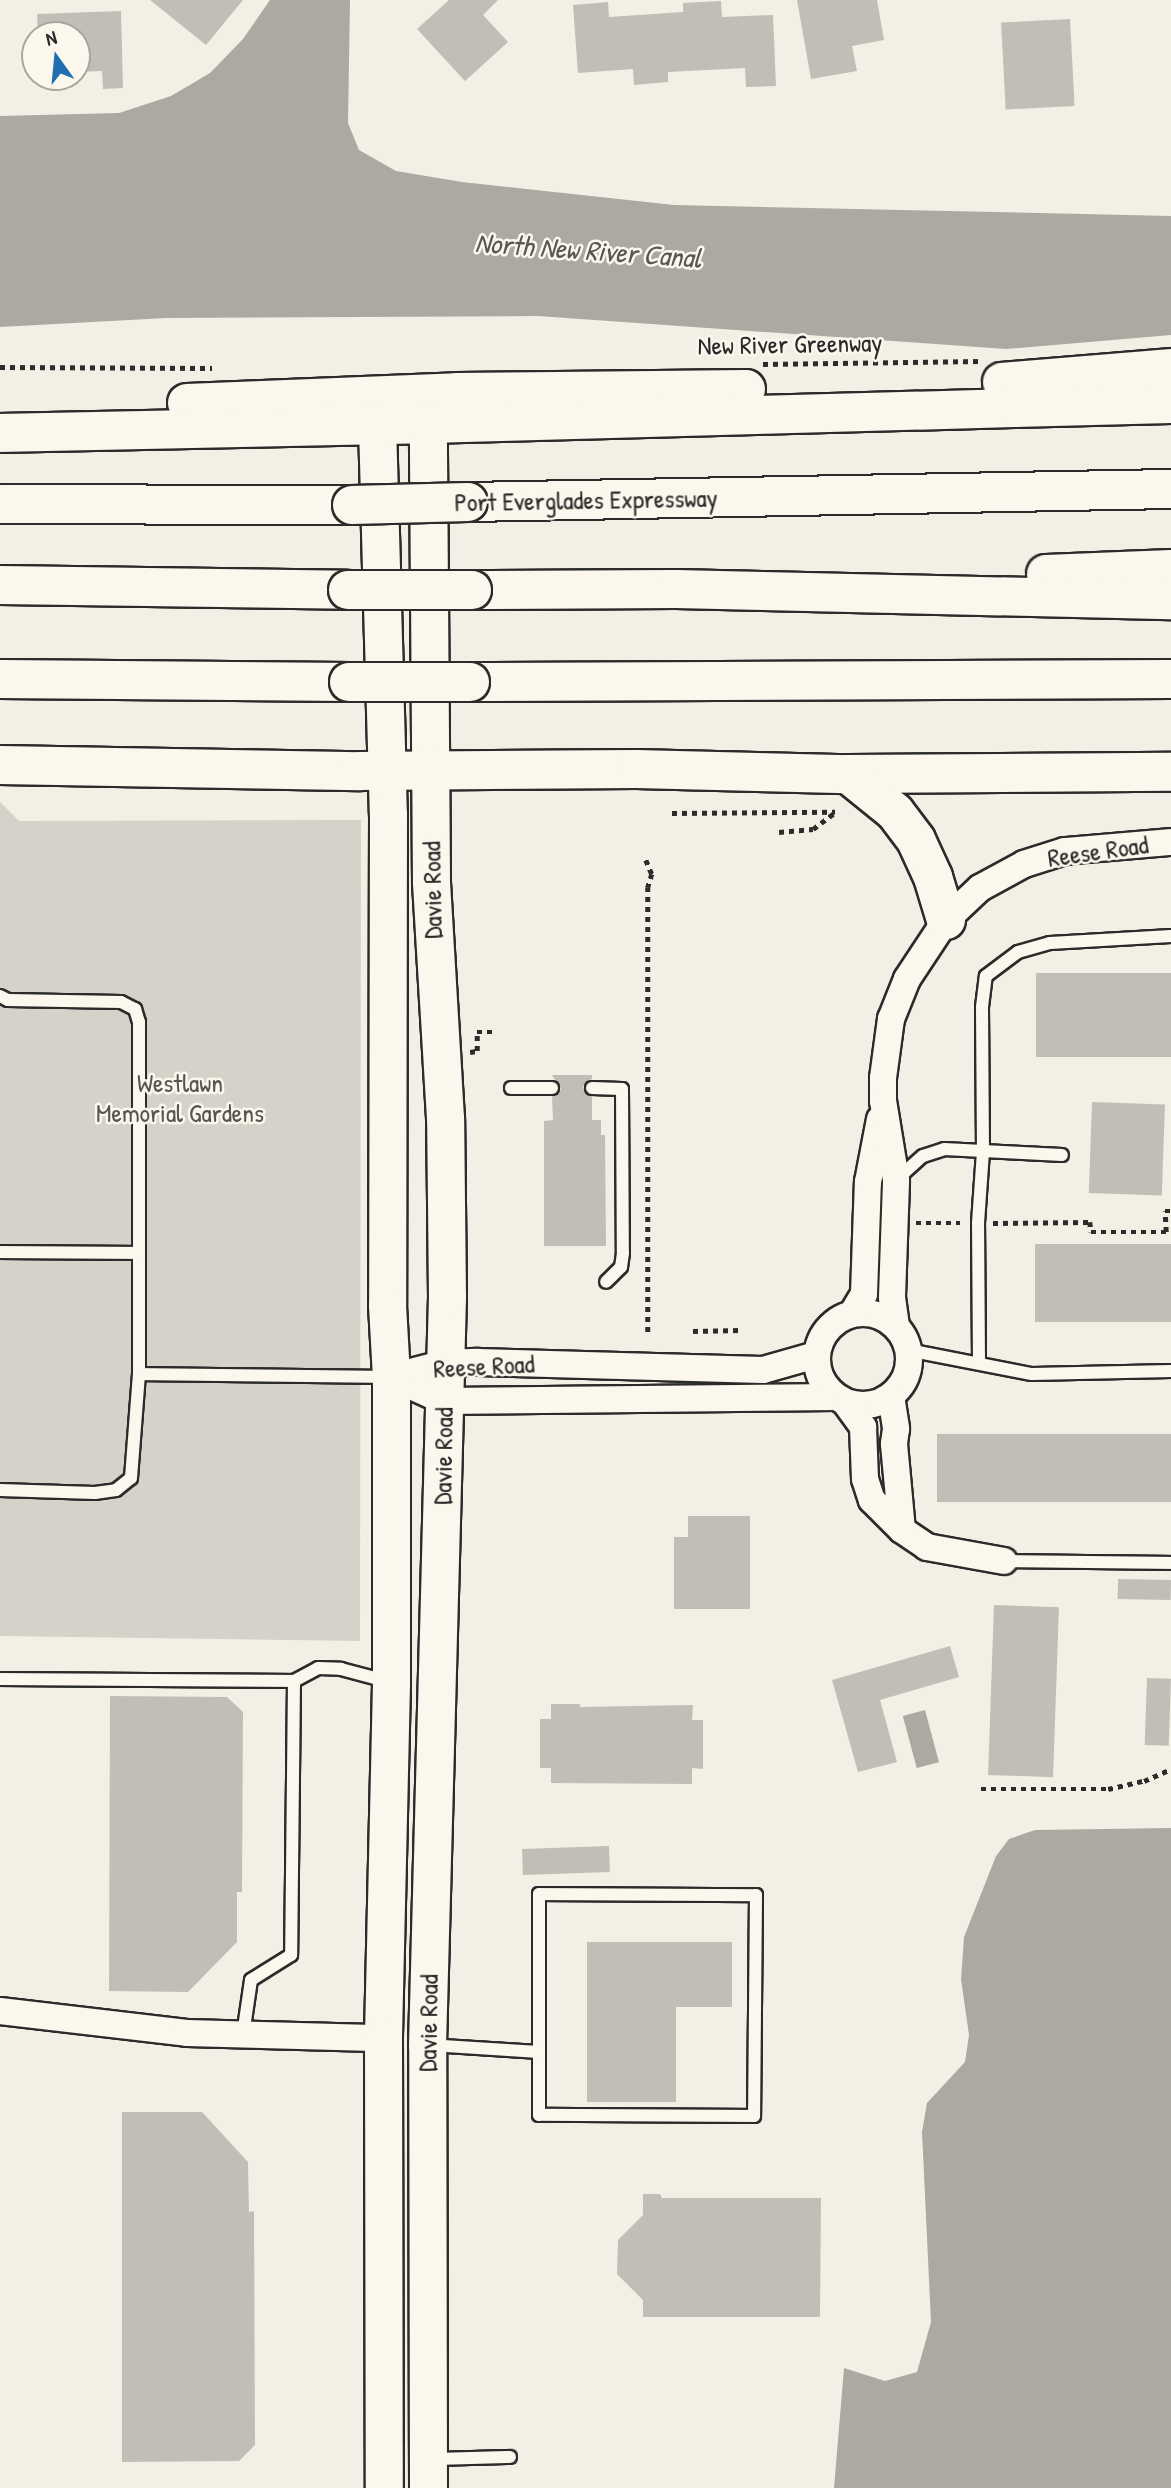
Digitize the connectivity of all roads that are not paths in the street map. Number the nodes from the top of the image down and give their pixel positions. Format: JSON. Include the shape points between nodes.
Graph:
{"nodes":[{"id":1,"x":1171,"y":368,"type":"edge"},
{"id":2,"x":1171,"y":389,"type":"edge"},
{"id":3,"x":1171,"y":404,"type":"edge"},
{"id":4,"x":1014,"y":408,"type":"junction"},
{"id":5,"x":0,"y":411,"type":"edge"},
{"id":6,"x":428,"y":424,"type":"junction"},
{"id":7,"x":377,"y":425,"type":"junction"},
{"id":8,"x":0,"y":433,"type":"edge"},
{"id":9,"x":1171,"y":489,"type":"edge"},
{"id":10,"x":0,"y":505,"type":"edge"},
{"id":11,"x":1171,"y":569,"type":"edge"},
{"id":12,"x":0,"y":585,"type":"edge"},
{"id":13,"x":676,"y":589,"type":"junction"},
{"id":14,"x":1171,"y":600,"type":"edge"},
{"id":15,"x":0,"y":679,"type":"edge"},
{"id":16,"x":1171,"y":679,"type":"edge"},
{"id":17,"x":0,"y":765,"type":"edge"},
{"id":18,"x":385,"y":768,"type":"junction"},
{"id":19,"x":430,"y":768,"type":"junction"},
{"id":20,"x":1171,"y":772,"type":"edge"},
{"id":21,"x":848,"y":774,"type":"junction"},
{"id":22,"x":1171,"y":842,"type":"edge"},
{"id":23,"x":946,"y":920,"type":"junction"},
{"id":24,"x":1171,"y":936,"type":"edge"},
{"id":25,"x":0,"y":996,"type":"edge"},
{"id":26,"x":511,"y":1088,"type":"dead end"},
{"id":27,"x":552,"y":1088,"type":"dead end"},
{"id":28,"x":592,"y":1088,"type":"dead end"},
{"id":29,"x":883,"y":1101,"type":"junction"},
{"id":30,"x":982,"y":1151,"type":"junction"},
{"id":31,"x":1062,"y":1154,"type":"dead end"},
{"id":32,"x":896,"y":1180,"type":"junction"},
{"id":33,"x":0,"y":1252,"type":"edge"},
{"id":34,"x":139,"y":1253,"type":"junction"},
{"id":35,"x":606,"y":1282,"type":"dead end"},
{"id":36,"x":852,"y":1314,"type":"junction"},
{"id":37,"x":896,"y":1326,"type":"junction"},
{"id":38,"x":908,"y":1350,"type":"junction"},
{"id":39,"x":816,"y":1355,"type":"junction"},
{"id":40,"x":979,"y":1362,"type":"junction"},
{"id":41,"x":445,"y":1363,"type":"junction"},
{"id":42,"x":1171,"y":1371,"type":"edge"},
{"id":43,"x":139,"y":1374,"type":"junction"},
{"id":44,"x":391,"y":1377,"type":"junction"},
{"id":45,"x":891,"y":1396,"type":"junction"},
{"id":46,"x":840,"y":1399,"type":"junction"},
{"id":47,"x":444,"y":1401,"type":"junction"},
{"id":48,"x":0,"y":1490,"type":"edge"},
{"id":49,"x":902,"y":1530,"type":"junction"},
{"id":50,"x":1004,"y":1561,"type":"joint"},
{"id":51,"x":1171,"y":1563,"type":"edge"},
{"id":52,"x":0,"y":1679,"type":"edge"},
{"id":53,"x":294,"y":1681,"type":"junction"},
{"id":54,"x":391,"y":1683,"type":"junction"},
{"id":55,"x":0,"y":2010,"type":"edge"},
{"id":56,"x":243,"y":2035,"type":"junction"},
{"id":57,"x":383,"y":2038,"type":"junction"},
{"id":58,"x":427,"y":2045,"type":"junction"},
{"id":59,"x":537,"y":2052,"type":"junction"},
{"id":60,"x":510,"y":2457,"type":"dead end"},
{"id":61,"x":428,"y":2474,"type":"edge"},
{"id":62,"x":384,"y":2488,"type":"edge"}],
"edges":[{"from":1,"to":5,"type":"main road","via":[[869,388],[457,392]]},
{"from":2,"to":4,"type":"main road"},
{"from":3,"to":4,"type":"main road"},
{"from":4,"to":6,"type":"main road"},
{"from":6,"to":7,"type":"main road"},
{"from":6,"to":19,"type":"main road","name":"Davie Road"},
{"from":7,"to":8,"type":"main road"},
{"from":7,"to":18,"type":"main road","name":"Davie Road"},
{"from":9,"to":10,"type":"main road","name":"Port Everglades Expressway","bridge":true,"via":[[352,505]]},
{"from":11,"to":13,"type":"main road"},
{"from":12,"to":13,"type":"main road","bridge":true},
{"from":13,"to":14,"type":"main road"},
{"from":15,"to":16,"type":"main road","bridge":true},
{"from":17,"to":18,"type":"main road"},
{"from":18,"to":19,"type":"main road"},
{"from":18,"to":44,"type":"main road","name":"Davie Road"},
{"from":19,"to":21,"type":"main road"},
{"from":19,"to":41,"type":"main road","name":"Davie Road","via":[[432,938],[445,1118]]},
{"from":20,"to":21,"type":"main road"},
{"from":21,"to":23,"type":"main road","via":[[895,812],[916,839]]},
{"from":22,"to":23,"type":"street","name":"Reese Road","via":[[1065,851],[1024,864],[980,888]]},
{"from":23,"to":29,"type":"street","name":"Reese Road","via":[[907,979],[891,1019]]},
{"from":24,"to":30,"type":"lane","via":[[1049,943],[1018,952],[986,976]]},
{"from":25,"to":34,"type":"lane","via":[[8,1000],[121,1002],[135,1009]]},
{"from":26,"to":27,"type":"lane"},
{"from":28,"to":35,"type":"lane","via":[[622,1089],[623,1253],[621,1267]]},
{"from":29,"to":32,"type":"street","name":"Reese Road"},
{"from":29,"to":36,"type":"street","name":"Reese Road","via":[[868,1182],[864,1294]]},
{"from":30,"to":31,"type":"lane"},
{"from":30,"to":32,"type":"lane","via":[[944,1149],[923,1156]]},
{"from":30,"to":40,"type":"lane"},
{"from":32,"to":37,"type":"street","name":"Reese Road","via":[[892,1297]]},
{"from":33,"to":34,"type":"lane"},
{"from":34,"to":43,"type":"lane"},
{"from":36,"to":37,"type":"street","via":[[876,1314]]},
{"from":36,"to":39,"type":"street","via":[[827,1329]]},
{"from":37,"to":38,"type":"street"},
{"from":38,"to":40,"type":"lane"},
{"from":38,"to":45,"type":"street","via":[[906,1375]]},
{"from":39,"to":41,"type":"street","name":"Reese Road","via":[[763,1370],[559,1362]]},
{"from":39,"to":46,"type":"street","via":[[820,1378]]},
{"from":40,"to":42,"type":"lane","via":[[1032,1374]]},
{"from":41,"to":44,"type":"street","name":"Reese Road"},
{"from":41,"to":47,"type":"main road","name":"Davie Road"},
{"from":43,"to":44,"type":"lane"},
{"from":43,"to":48,"type":"lane","via":[[131,1478],[116,1490],[95,1493]]},
{"from":44,"to":47,"type":"street","name":"Reese Road"},
{"from":44,"to":54,"type":"main road","name":"Davie Road"},
{"from":45,"to":46,"type":"street","via":[[869,1405]]},
{"from":45,"to":49,"type":"street"},
{"from":46,"to":47,"type":"street","name":"Reese Road"},
{"from":46,"to":49,"type":"street","via":[[863,1427],[865,1479],[873,1500]]},
{"from":47,"to":58,"type":"main road","name":"Davie Road"},
{"from":49,"to":50,"type":"street","via":[[927,1548]]},
{"from":50,"to":51,"type":"lane"},
{"from":52,"to":53,"type":"lane"},
{"from":53,"to":54,"type":"lane","via":[[318,1668],[341,1669]]},
{"from":53,"to":56,"type":"lane","via":[[291,1955],[251,1980]]},
{"from":54,"to":57,"type":"main road","name":"Davie Road"},
{"from":55,"to":56,"type":"street"},
{"from":56,"to":57,"type":"street"},
{"from":57,"to":62,"type":"main road","name":"Davie Road"},
{"from":58,"to":59,"type":"lane"},
{"from":58,"to":61,"type":"main road","name":"Davie Road"},
{"from":59,"to":59,"type":"lane","via":[[539,2115],[754,2116],[756,1895],[539,1894]]},
{"from":60,"to":61,"type":"lane"}]}
